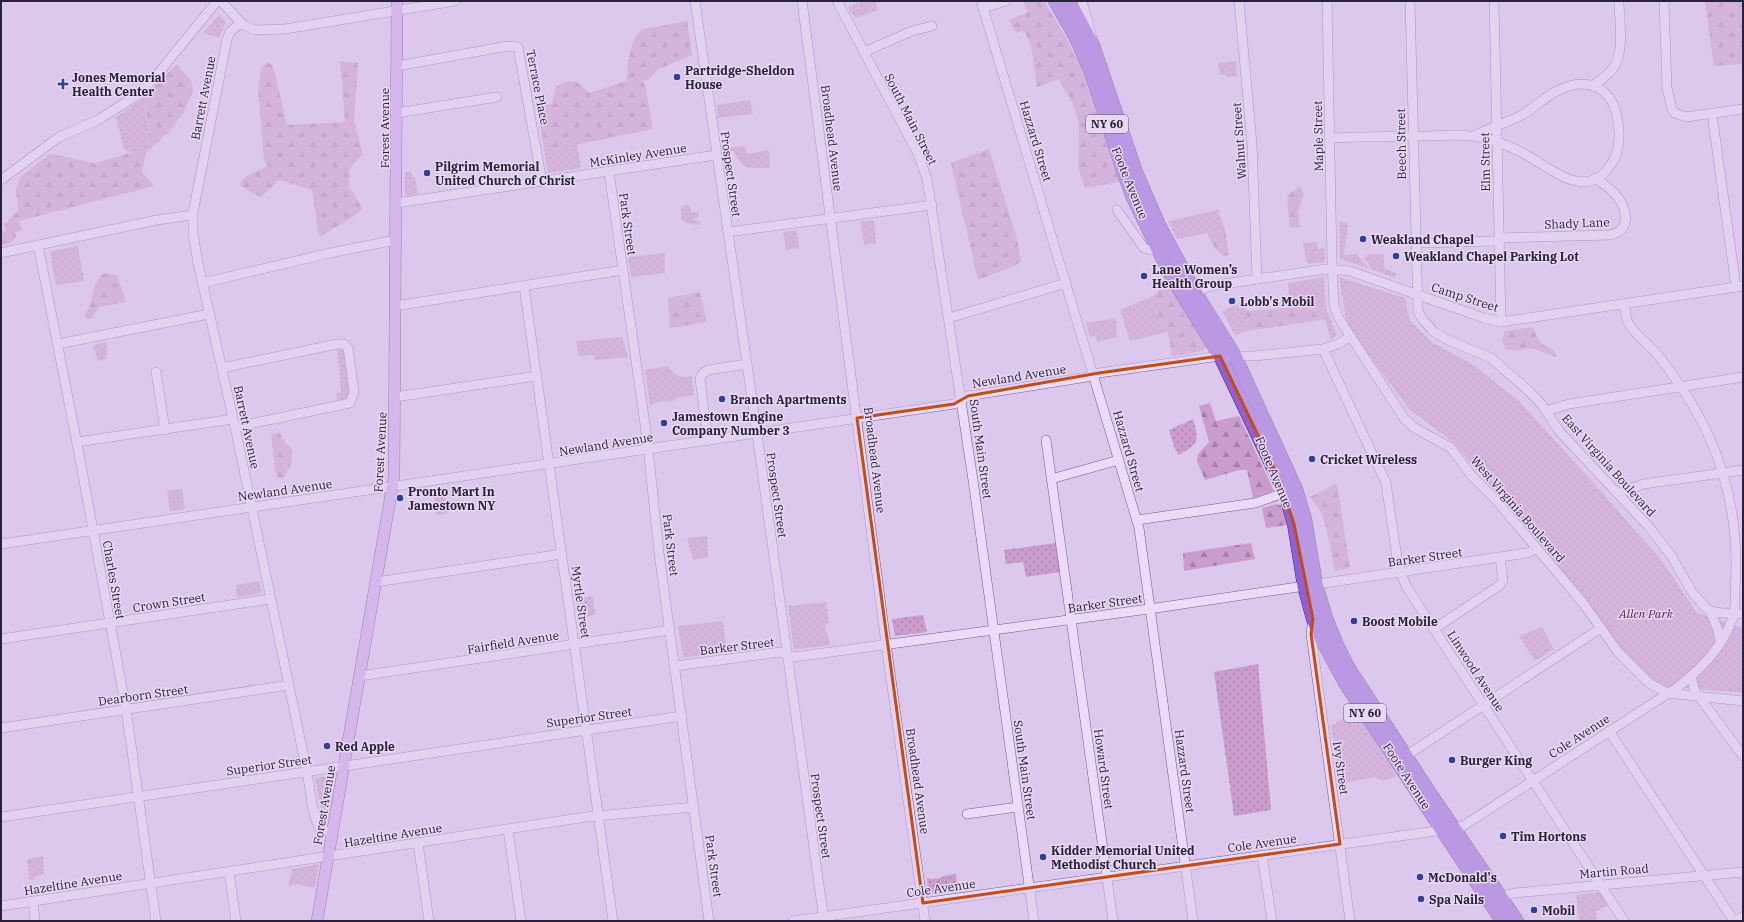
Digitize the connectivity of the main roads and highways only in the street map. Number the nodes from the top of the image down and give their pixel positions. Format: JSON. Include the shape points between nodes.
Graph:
{"nodes":[{"id":1,"x":1062,"y":4,"type":"edge"},
{"id":2,"x":397,"y":6,"type":"edge"},
{"id":3,"x":1162,"y":245,"type":"junction"},
{"id":4,"x":1190,"y":296,"type":"junction"},
{"id":5,"x":1291,"y":491,"type":"junction"},
{"id":6,"x":1310,"y":585,"type":"junction"},
{"id":7,"x":1402,"y":758,"type":"junction"},
{"id":8,"x":1495,"y":899,"type":"junction"},
{"id":9,"x":317,"y":921,"type":"edge"},
{"id":10,"x":1502,"y":921,"type":"edge"},
{"id":11,"x":1517,"y":921,"type":"edge"}],
"edges":[{"from":1,"to":3,"type":"highway","name":"Foote Avenue","number":"NY 60","via":[[1091,73],[1133,198]]},
{"from":1,"to":3,"type":"highway","name":"Foote Avenue","number":"NY 60","via":[[1093,45]]},
{"from":2,"to":9,"type":"main road","name":"Forest Avenue","via":[[393,487]]},
{"from":3,"to":4,"type":"highway","name":"Foote Avenue","number":"NY 60"},
{"from":4,"to":5,"type":"highway","name":"Foote Avenue","number":"NY 60"},
{"from":4,"to":5,"type":"highway","name":"Foote Avenue","number":"NY 60","via":[[1235,356]]},
{"from":5,"to":6,"type":"highway","name":"Foote Avenue","number":"NY 60","via":[[1305,519]]},
{"from":6,"to":7,"type":"highway","name":"Foote Avenue","number":"NY 60","via":[[1348,667]]},
{"from":6,"to":7,"type":"highway","name":"Foote Avenue","number":"NY 60","via":[[1313,619],[1342,678]]},
{"from":7,"to":8,"type":"highway","name":"Foote Avenue","number":"NY 60"},
{"from":8,"to":10,"type":"highway","name":"Foote Avenue","number":"NY 60"},
{"from":8,"to":11,"type":"highway","name":"Foote Avenue","number":"NY 60"}]}
